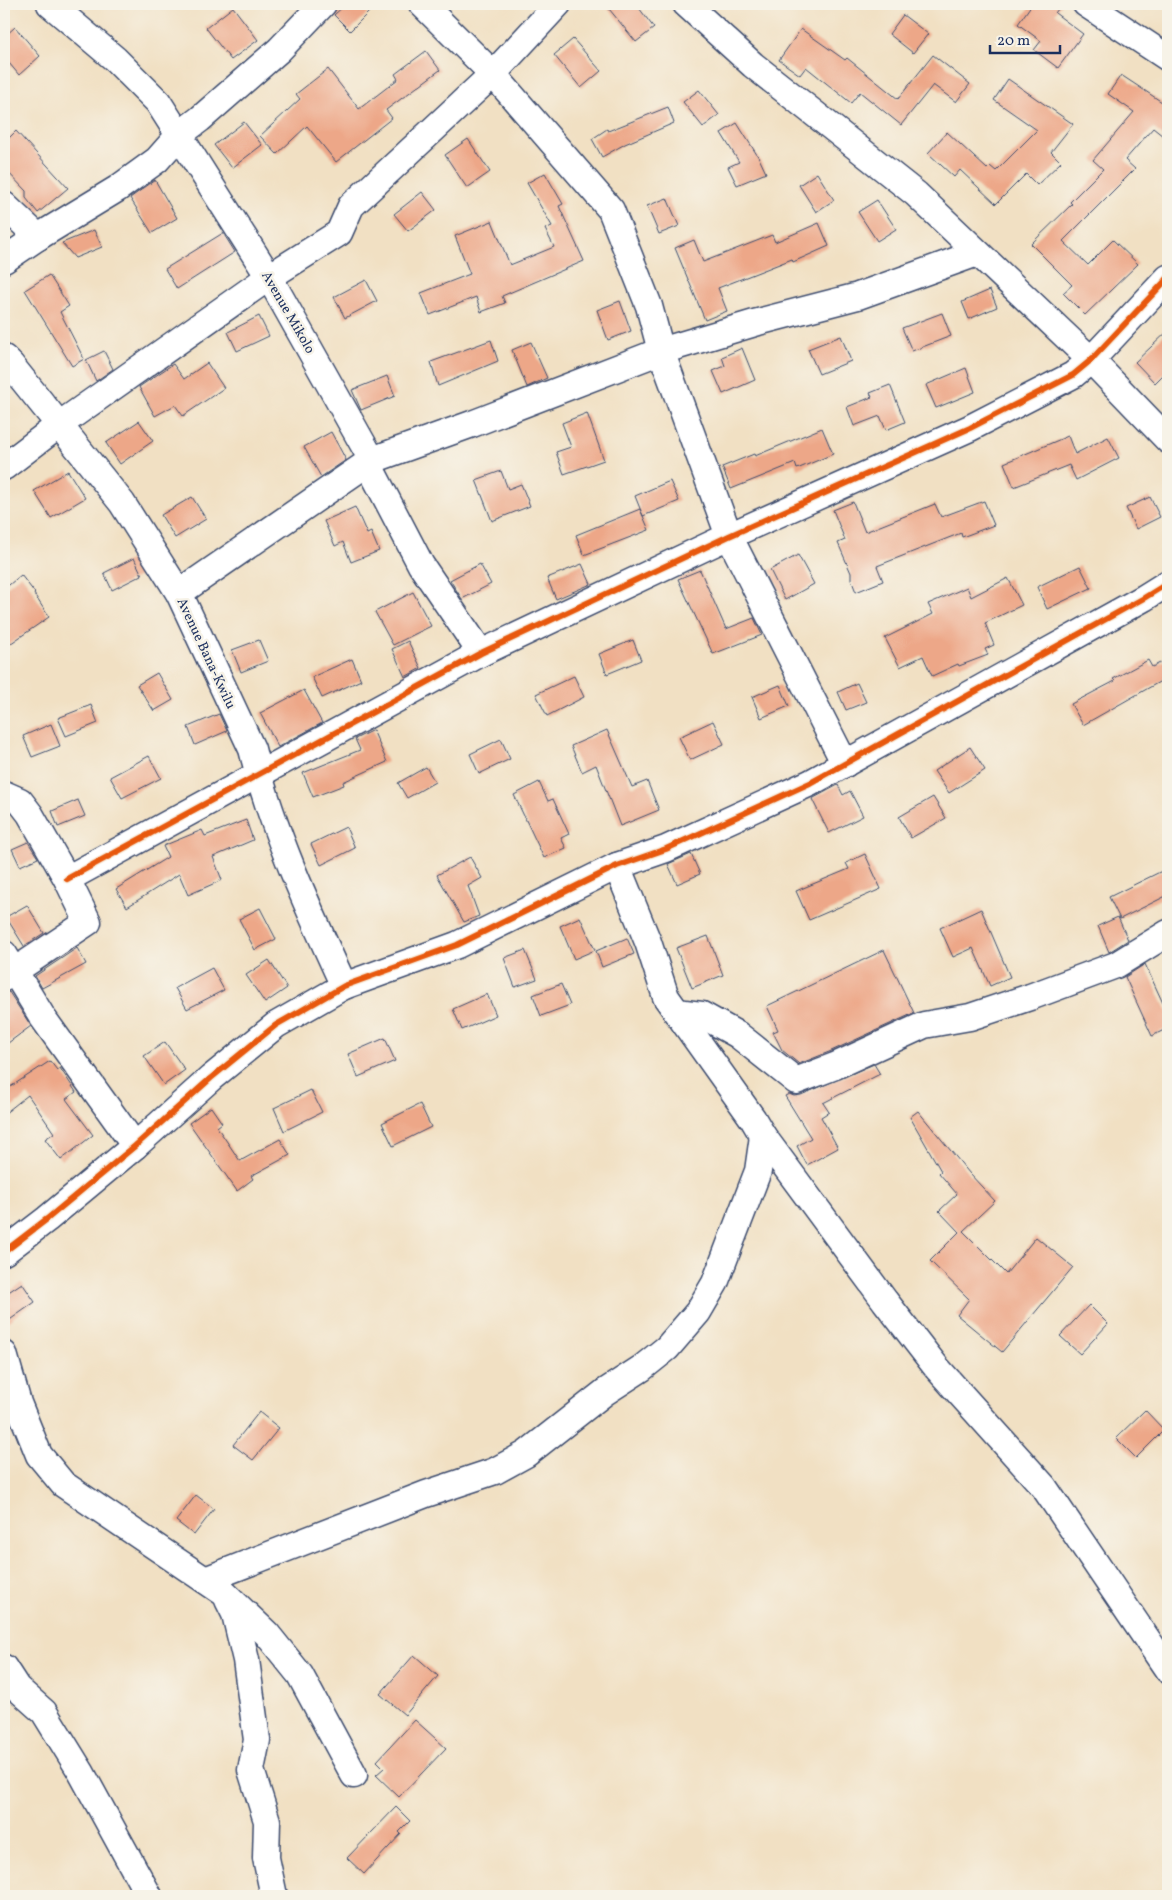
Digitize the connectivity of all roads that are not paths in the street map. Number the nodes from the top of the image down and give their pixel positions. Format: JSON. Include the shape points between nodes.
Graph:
{"nodes":[{"id":1,"x":50,"y":4,"type":"edge"},
{"id":2,"x":323,"y":4,"type":"edge"},
{"id":3,"x":422,"y":4,"type":"edge"},
{"id":4,"x":558,"y":4,"type":"edge"},
{"id":5,"x":686,"y":4,"type":"edge"},
{"id":6,"x":1086,"y":4,"type":"edge"},
{"id":7,"x":1168,"y":58,"type":"edge"},
{"id":8,"x":493,"y":74,"type":"junction"},
{"id":9,"x":180,"y":134,"type":"junction"},
{"id":10,"x":4,"y":205,"type":"edge"},
{"id":11,"x":38,"y":237,"type":"junction"},
{"id":12,"x":977,"y":253,"type":"junction"},
{"id":13,"x":4,"y":260,"type":"edge"},
{"id":14,"x":270,"y":277,"type":"junction"},
{"id":15,"x":1168,"y":278,"type":"edge"},
{"id":16,"x":661,"y":350,"type":"junction"},
{"id":17,"x":4,"y":358,"type":"edge"},
{"id":18,"x":1091,"y":360,"type":"junction"},
{"id":19,"x":59,"y":425,"type":"junction"},
{"id":20,"x":1168,"y":440,"type":"edge"},
{"id":21,"x":372,"y":460,"type":"junction"},
{"id":22,"x":4,"y":467,"type":"edge"},
{"id":23,"x":729,"y":536,"type":"junction"},
{"id":24,"x":1168,"y":583,"type":"edge"},
{"id":25,"x":179,"y":593,"type":"junction"},
{"id":26,"x":481,"y":654,"type":"junction"},
{"id":27,"x":845,"y":764,"type":"junction"},
{"id":28,"x":259,"y":775,"type":"junction"},
{"id":29,"x":4,"y":794,"type":"edge"},
{"id":30,"x":618,"y":866,"type":"junction"},
{"id":31,"x":67,"y":879,"type":"junction"},
{"id":32,"x":1168,"y":932,"type":"edge"},
{"id":33,"x":7,"y":967,"type":"edge"},
{"id":34,"x":344,"y":986,"type":"junction"},
{"id":35,"x":676,"y":1012,"type":"junction"},
{"id":36,"x":763,"y":1136,"type":"junction"},
{"id":37,"x":135,"y":1146,"type":"junction"},
{"id":38,"x":4,"y":1252,"type":"edge"},
{"id":39,"x":4,"y":1354,"type":"edge"},
{"id":40,"x":215,"y":1587,"type":"junction"},
{"id":41,"x":4,"y":1668,"type":"edge"},
{"id":42,"x":1168,"y":1670,"type":"edge"},
{"id":43,"x":354,"y":1775,"type":"dead end"},
{"id":44,"x":149,"y":1896,"type":"edge"},
{"id":45,"x":274,"y":1896,"type":"edge"}],
"edges":[{"from":1,"to":9,"type":"street","name":"Avenue Mikolo","via":[[115,59],[158,102]]},
{"from":2,"to":9,"type":"street","via":[[279,50]]},
{"from":3,"to":8,"type":"street"},
{"from":4,"to":8,"type":"street"},
{"from":5,"to":12,"type":"street","via":[[753,65],[916,194]]},
{"from":6,"to":7,"type":"street"},
{"from":8,"to":14,"type":"street","via":[[351,206],[340,233]]},
{"from":8,"to":16,"type":"street","via":[[611,210],[649,306]]},
{"from":9,"to":11,"type":"street","via":[[157,160],[117,190]]},
{"from":9,"to":14,"type":"street","name":"Avenue Mikolo"},
{"from":10,"to":11,"type":"street"},
{"from":11,"to":13,"type":"street"},
{"from":12,"to":16,"type":"street","via":[[858,296]]},
{"from":12,"to":18,"type":"street"},
{"from":14,"to":19,"type":"street"},
{"from":14,"to":21,"type":"street","name":"Avenue Mikolo"},
{"from":15,"to":18,"type":"street"},
{"from":16,"to":21,"type":"street"},
{"from":16,"to":23,"type":"street"},
{"from":17,"to":19,"type":"street","name":"Avenue Bana-Kwilu"},
{"from":18,"to":20,"type":"street"},
{"from":18,"to":23,"type":"street","via":[[1074,376],[970,428]]},
{"from":19,"to":22,"type":"street"},
{"from":19,"to":25,"type":"street","name":"Avenue Bana-Kwilu","via":[[122,503]]},
{"from":21,"to":25,"type":"street"},
{"from":21,"to":26,"type":"street","name":"Avenue Mikolo","via":[[373,473],[421,565]]},
{"from":23,"to":26,"type":"street"},
{"from":23,"to":27,"type":"street"},
{"from":24,"to":27,"type":"street"},
{"from":25,"to":28,"type":"street","name":"Avenue Bana-Kwilu","via":[[252,749]]},
{"from":26,"to":28,"type":"street"},
{"from":27,"to":30,"type":"street","via":[[810,784],[666,849]]},
{"from":28,"to":31,"type":"street"},
{"from":28,"to":34,"type":"street","name":"Avenue Bana-Kwilu","via":[[301,892]]},
{"from":29,"to":31,"type":"street","via":[[20,801],[30,814]]},
{"from":30,"to":34,"type":"street","via":[[458,944]]},
{"from":30,"to":35,"type":"street","via":[[666,997]]},
{"from":31,"to":33,"type":"street","via":[[88,922]]},
{"from":32,"to":35,"type":"street","via":[[1116,965],[970,1017],[924,1025],[796,1081],[738,1035],[702,1015]]},
{"from":33,"to":37,"type":"street"},
{"from":34,"to":37,"type":"street","via":[[276,1025]]},
{"from":35,"to":36,"type":"street"},
{"from":36,"to":40,"type":"street","via":[[758,1170],[715,1283],[698,1312],[667,1348],[526,1454],[495,1471],[426,1494]]},
{"from":36,"to":42,"type":"street","via":[[937,1368],[1044,1487]]},
{"from":37,"to":38,"type":"street"},
{"from":39,"to":40,"type":"street","via":[[18,1403],[39,1454],[63,1484]]},
{"from":40,"to":43,"type":"street","via":[[267,1634],[300,1675]]},
{"from":40,"to":45,"type":"street","via":[[235,1614],[246,1660],[257,1740],[252,1770],[268,1821],[266,1858]]},
{"from":41,"to":44,"type":"street","via":[[17,1688],[44,1712]]}]}
